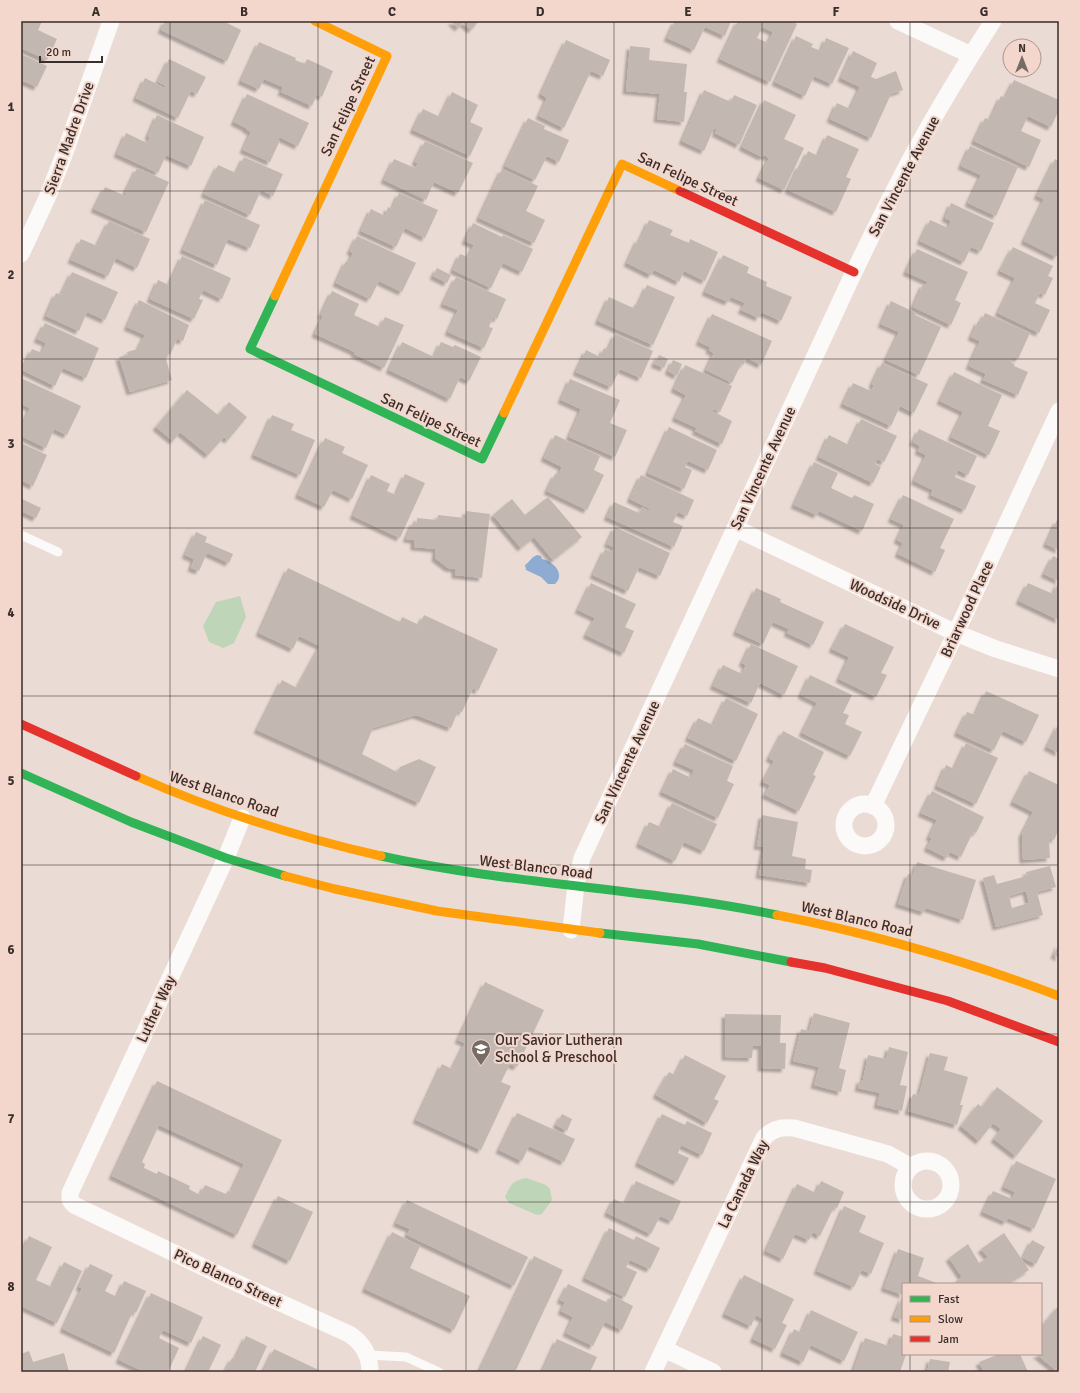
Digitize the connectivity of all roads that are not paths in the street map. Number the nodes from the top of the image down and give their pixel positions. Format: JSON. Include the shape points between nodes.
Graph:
{"nodes":[{"id":1,"x":111,"y":21,"type":"edge"},
{"id":2,"x":314,"y":21,"type":"edge"},
{"id":3,"x":898,"y":21,"type":"edge"},
{"id":4,"x":993,"y":21,"type":"edge"},
{"id":5,"x":971,"y":55,"type":"junction"},
{"id":6,"x":21,"y":254,"type":"edge"},
{"id":7,"x":854,"y":272,"type":"junction"},
{"id":8,"x":1059,"y":411,"type":"edge"},
{"id":9,"x":735,"y":528,"type":"junction"},
{"id":10,"x":21,"y":535,"type":"edge"},
{"id":11,"x":58,"y":552,"type":"dead end"},
{"id":12,"x":956,"y":633,"type":"junction"},
{"id":13,"x":1059,"y":669,"type":"edge"},
{"id":14,"x":21,"y":724,"type":"edge"},
{"id":15,"x":21,"y":773,"type":"edge"},
{"id":16,"x":873,"y":806,"type":"dead end"},
{"id":17,"x":242,"y":818,"type":"junction"},
{"id":18,"x":226,"y":858,"type":"junction"},
{"id":19,"x":576,"y":885,"type":"junction"},
{"id":20,"x":571,"y":930,"type":"junction"},
{"id":21,"x":1059,"y":996,"type":"edge"},
{"id":22,"x":1059,"y":1042,"type":"edge"},
{"id":23,"x":911,"y":1167,"type":"dead end"},
{"id":24,"x":70,"y":1200,"type":"joint"},
{"id":25,"x":664,"y":1349,"type":"junction"},
{"id":26,"x":369,"y":1366,"type":"edge"},
{"id":27,"x":439,"y":1372,"type":"edge"},
{"id":28,"x":653,"y":1372,"type":"edge"},
{"id":29,"x":713,"y":1372,"type":"edge"}],
"edges":[{"from":1,"to":6,"type":"street","name":"Sierra Madre Drive","via":[[64,155]]},
{"from":2,"to":7,"type":"main road","name":"San Felipe Street","via":[[387,56],[250,349],[482,459],[622,164]]},
{"from":3,"to":5,"type":"street"},
{"from":4,"to":5,"type":"street","name":"San Vincente Avenue"},
{"from":5,"to":7,"type":"street","name":"San Vincente Avenue","via":[[916,150]]},
{"from":7,"to":9,"type":"street","name":"San Vincente Avenue"},
{"from":8,"to":12,"type":"street","name":"Briarwood Place"},
{"from":9,"to":12,"type":"street","name":"Woodside Drive"},
{"from":9,"to":19,"type":"street","name":"San Vincente Avenue","via":[[582,858]]},
{"from":10,"to":11,"type":"lane"},
{"from":12,"to":13,"type":"street","name":"Woodside Drive"},
{"from":12,"to":16,"type":"street","name":"Briarwood Place"},
{"from":14,"to":17,"type":"main road","name":"West Blanco Road","via":[[140,779]]},
{"from":15,"to":18,"type":"main road","via":[[131,822]]},
{"from":17,"to":18,"type":"street","name":"Luther Way"},
{"from":17,"to":19,"type":"main road","name":"West Blanco Road","via":[[345,847],[419,864],[486,875]]},
{"from":18,"to":20,"type":"main road","via":[[279,875],[392,902]]},
{"from":18,"to":24,"type":"street","name":"Luther Way","via":[[70,1193]]},
{"from":19,"to":20,"type":"street","name":"San Vincente Avenue"},
{"from":19,"to":21,"type":"main road","name":"West Blanco Road","via":[[730,906],[838,927],[1018,980]]},
{"from":20,"to":22,"type":"main road","via":[[698,944],[825,968],[948,1001]]},
{"from":23,"to":25,"type":"street","name":"La Canada Way","via":[[888,1154],[794,1128],[777,1128],[769,1132]]},
{"from":24,"to":26,"type":"street","name":"Pico Blanco Street","via":[[74,1205],[228,1279],[349,1334],[362,1344]]},
{"from":25,"to":28,"type":"street","name":"La Canada Way"},
{"from":25,"to":29,"type":"street"},
{"from":26,"to":27,"type":"lane","via":[[406,1357]]}]}
